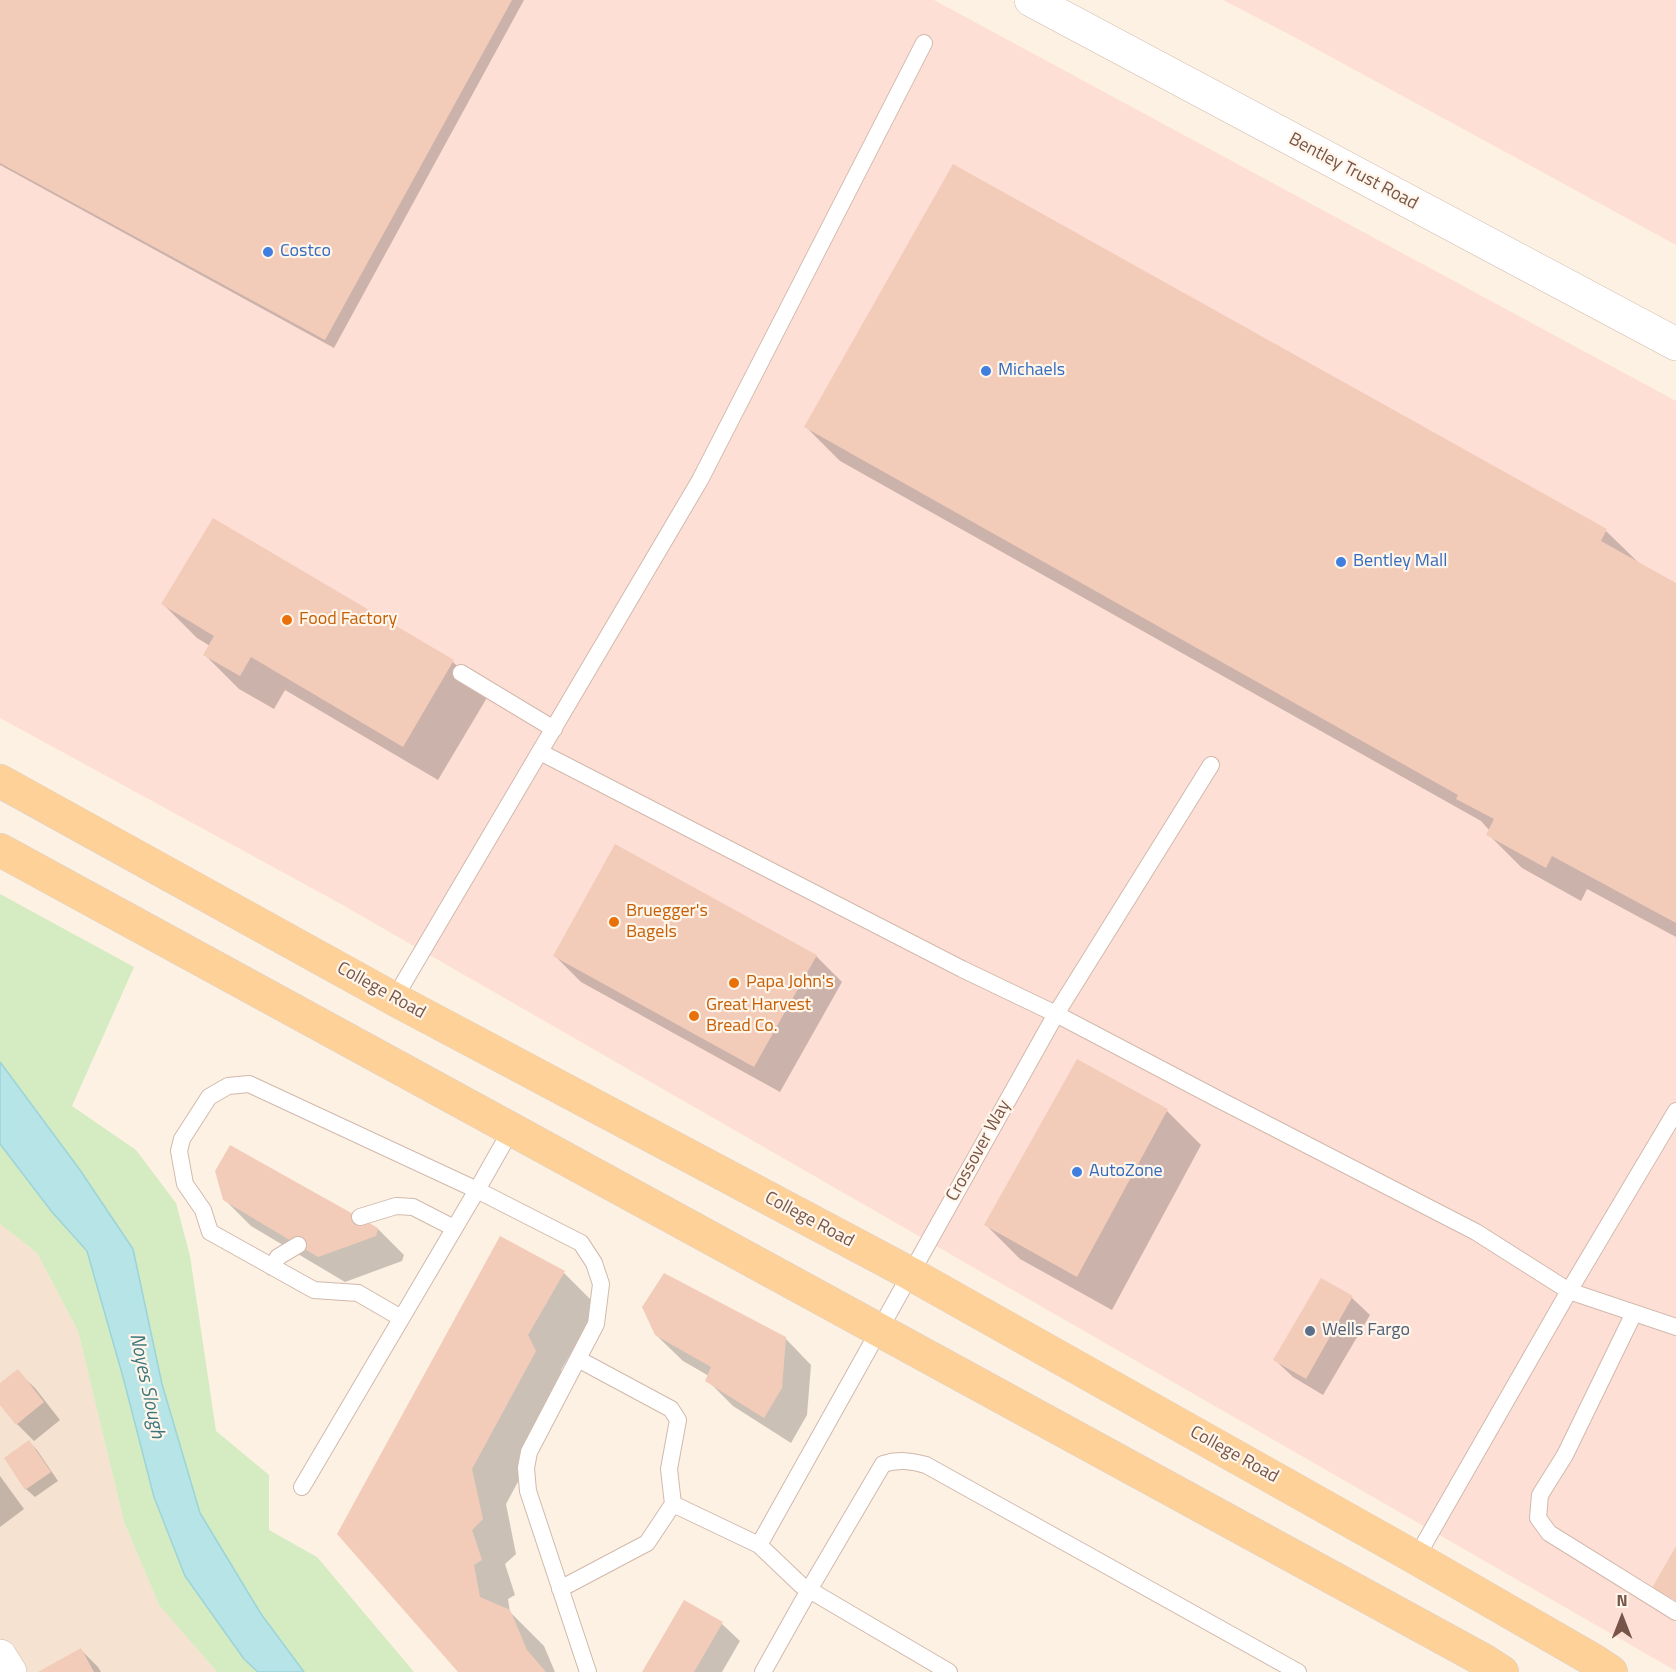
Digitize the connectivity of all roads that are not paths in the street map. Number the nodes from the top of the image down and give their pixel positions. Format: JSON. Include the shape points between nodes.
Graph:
{"nodes":[{"id":1,"x":1031,"y":0,"type":"edge"},
{"id":2,"x":924,"y":43,"type":"dead end"},
{"id":3,"x":1676,"y":344,"type":"edge"},
{"id":4,"x":461,"y":673,"type":"dead end"},
{"id":5,"x":554,"y":729,"type":"junction"},
{"id":6,"x":540,"y":752,"type":"junction"},
{"id":7,"x":1211,"y":765,"type":"dead end"},
{"id":8,"x":0,"y":781,"type":"edge"},
{"id":9,"x":0,"y":850,"type":"edge"},
{"id":10,"x":394,"y":999,"type":"junction"},
{"id":11,"x":1056,"y":1014,"type":"junction"},
{"id":12,"x":1676,"y":1111,"type":"edge"},
{"id":13,"x":511,"y":1130,"type":"junction"},
{"id":14,"x":477,"y":1190,"type":"junction"},
{"id":15,"x":360,"y":1217,"type":"dead end"},
{"id":16,"x":454,"y":1228,"type":"junction"},
{"id":17,"x":298,"y":1245,"type":"dead end"},
{"id":18,"x":272,"y":1267,"type":"junction"},
{"id":19,"x":911,"y":1274,"type":"junction"},
{"id":20,"x":1569,"y":1291,"type":"junction"},
{"id":21,"x":1634,"y":1313,"type":"junction"},
{"id":22,"x":401,"y":1318,"type":"junction"},
{"id":23,"x":1676,"y":1327,"type":"edge"},
{"id":24,"x":879,"y":1331,"type":"junction"},
{"id":25,"x":578,"y":1359,"type":"junction"},
{"id":26,"x":302,"y":1487,"type":"dead end"},
{"id":27,"x":674,"y":1504,"type":"junction"},
{"id":28,"x":759,"y":1545,"type":"junction"},
{"id":29,"x":1416,"y":1558,"type":"junction"},
{"id":30,"x":560,"y":1589,"type":"junction"},
{"id":31,"x":809,"y":1590,"type":"junction"},
{"id":32,"x":1676,"y":1612,"type":"edge"},
{"id":33,"x":0,"y":1656,"type":"edge"},
{"id":34,"x":10,"y":1672,"type":"edge"},
{"id":35,"x":588,"y":1672,"type":"edge"},
{"id":36,"x":763,"y":1672,"type":"edge"},
{"id":37,"x":949,"y":1672,"type":"edge"},
{"id":38,"x":1298,"y":1672,"type":"edge"},
{"id":39,"x":1502,"y":1672,"type":"edge"},
{"id":40,"x":1611,"y":1672,"type":"edge"}],
"edges":[{"from":1,"to":3,"type":"street","name":"Bentley Trust Road"},
{"from":2,"to":5,"type":"lane","via":[[700,480]]},
{"from":4,"to":5,"type":"lane"},
{"from":5,"to":6,"type":"lane"},
{"from":6,"to":10,"type":"lane"},
{"from":6,"to":11,"type":"lane"},
{"from":7,"to":11,"type":"lane","name":"Crossover Way"},
{"from":8,"to":10,"type":"main road","name":"College Road"},
{"from":9,"to":13,"type":"main road"},
{"from":10,"to":19,"type":"main road","name":"College Road"},
{"from":11,"to":19,"type":"lane","name":"Crossover Way"},
{"from":11,"to":20,"type":"lane","via":[[1476,1232]]},
{"from":12,"to":20,"type":"lane"},
{"from":13,"to":14,"type":"lane"},
{"from":13,"to":24,"type":"main road"},
{"from":14,"to":16,"type":"lane"},
{"from":14,"to":18,"type":"lane","via":[[249,1084],[228,1086],[209,1097],[182,1139],[179,1151],[185,1184],[203,1210],[210,1232]]},
{"from":14,"to":25,"type":"lane","via":[[581,1244],[594,1263],[601,1284],[596,1324]]},
{"from":15,"to":16,"type":"lane","via":[[396,1206],[413,1208]]},
{"from":16,"to":22,"type":"lane"},
{"from":17,"to":18,"type":"lane","via":[[278,1257]]},
{"from":18,"to":22,"type":"lane","via":[[314,1290],[358,1293]]},
{"from":19,"to":24,"type":"lane","name":"Crossover Way"},
{"from":19,"to":29,"type":"main road","name":"College Road"},
{"from":20,"to":21,"type":"lane"},
{"from":20,"to":29,"type":"lane"},
{"from":21,"to":23,"type":"lane"},
{"from":21,"to":32,"type":"lane","via":[[1565,1455],[1540,1495],[1538,1518],[1549,1533]]},
{"from":22,"to":26,"type":"lane"},
{"from":24,"to":28,"type":"lane","name":"Crossover Way"},
{"from":24,"to":39,"type":"main road"},
{"from":25,"to":27,"type":"lane","via":[[671,1408],[678,1419],[669,1469]]},
{"from":25,"to":30,"type":"lane","via":[[529,1452],[526,1468],[528,1491]]},
{"from":27,"to":28,"type":"lane"},
{"from":27,"to":30,"type":"lane","via":[[647,1543]]},
{"from":28,"to":31,"type":"lane"},
{"from":29,"to":40,"type":"main road","name":"College Road"},
{"from":30,"to":35,"type":"lane"},
{"from":31,"to":36,"type":"lane"},
{"from":31,"to":37,"type":"lane"},
{"from":31,"to":38,"type":"lane","via":[[883,1464],[912,1461],[927,1465]]},
{"from":33,"to":34,"type":"street"}]}
